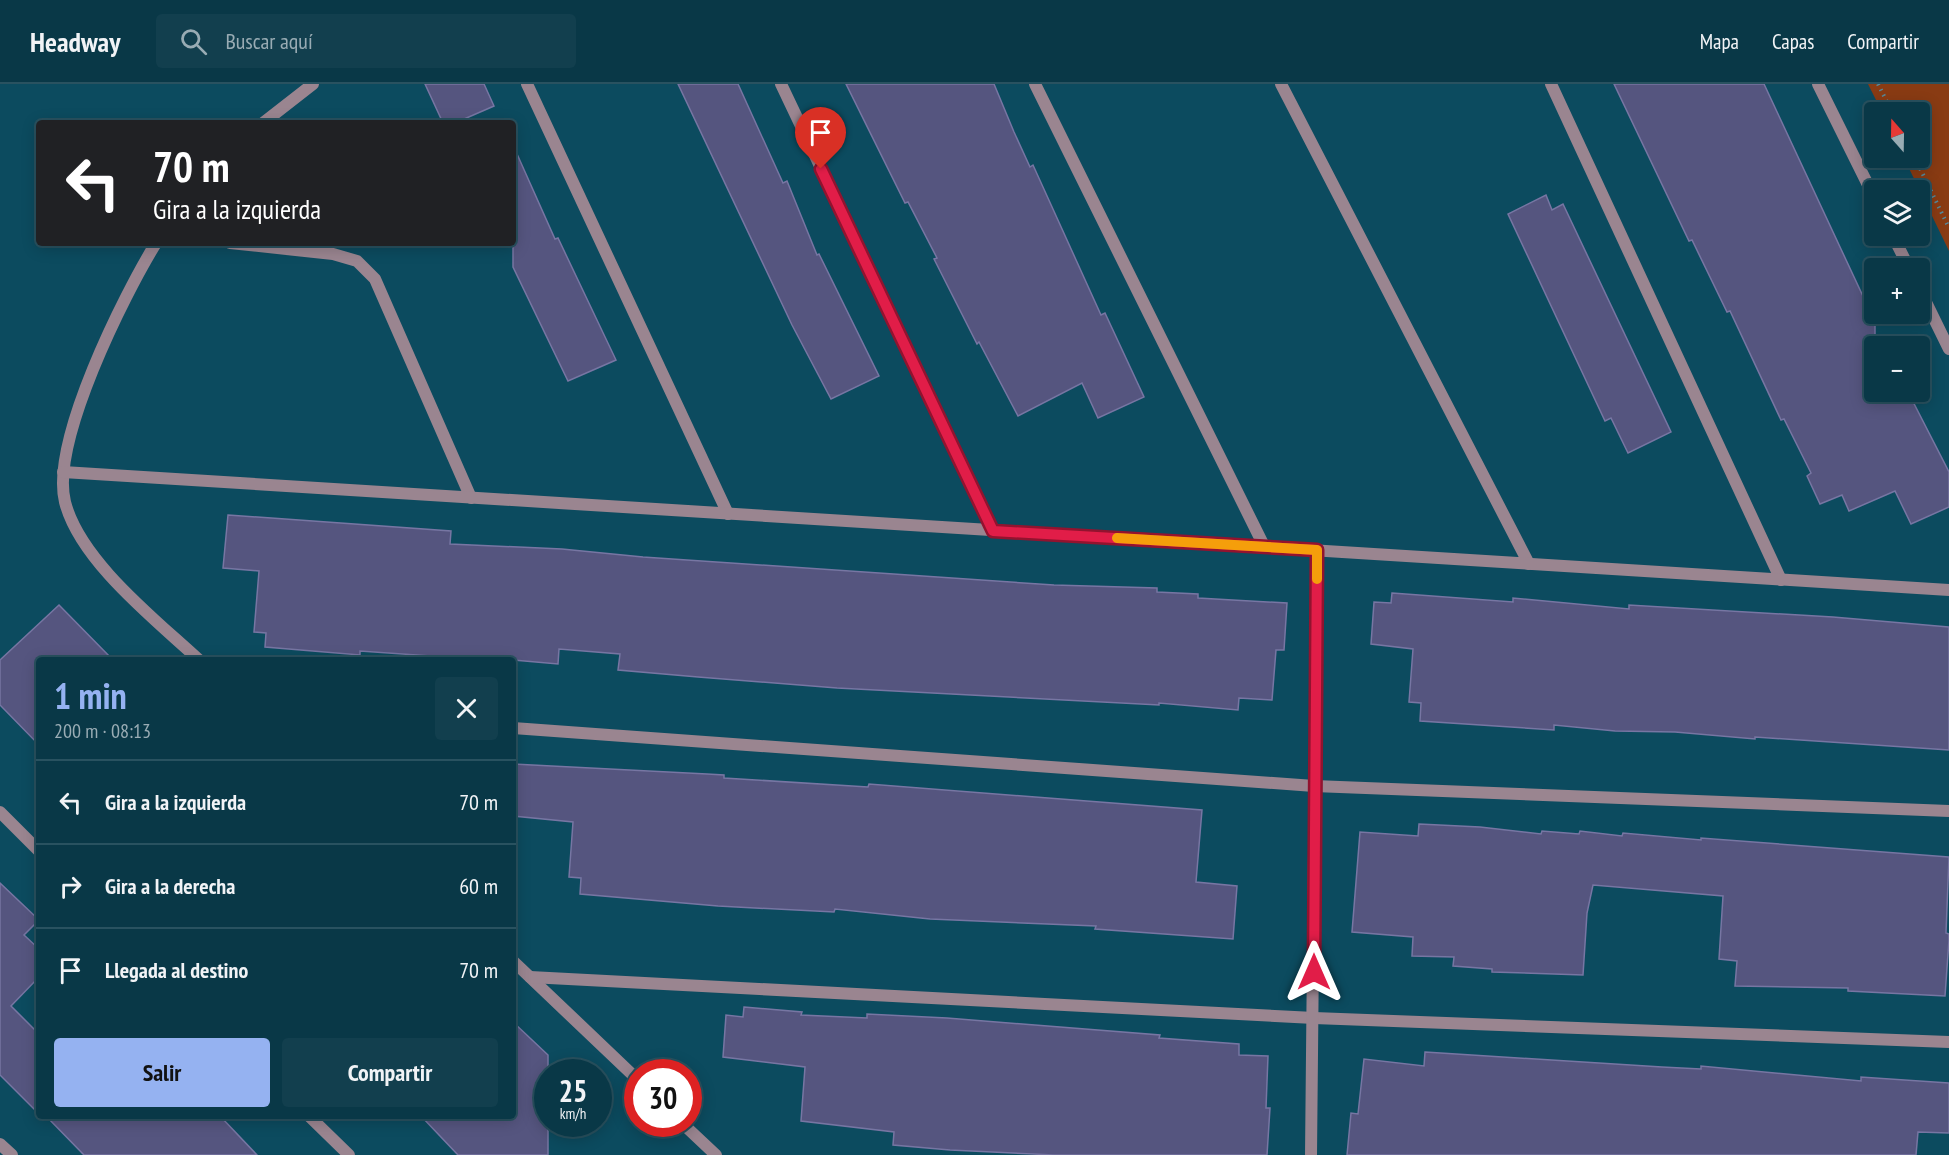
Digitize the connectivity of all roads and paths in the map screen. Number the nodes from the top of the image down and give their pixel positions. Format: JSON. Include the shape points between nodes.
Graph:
{"nodes":[{"id":1,"x":313,"y":84,"type":"edge"},
{"id":2,"x":527,"y":84,"type":"edge"},
{"id":3,"x":781,"y":84,"type":"edge"},
{"id":4,"x":1035,"y":84,"type":"edge"},
{"id":5,"x":1281,"y":84,"type":"edge"},
{"id":6,"x":1551,"y":84,"type":"edge"},
{"id":7,"x":1818,"y":84,"type":"edge"},
{"id":8,"x":1878,"y":84,"type":"edge"},
{"id":9,"x":1887,"y":102,"type":"edge"},
{"id":10,"x":267,"y":120,"type":"edge"},
{"id":11,"x":1920,"y":168,"type":"edge"},
{"id":12,"x":1866,"y":180,"type":"edge"},
{"id":13,"x":1949,"y":228,"type":"edge"},
{"id":14,"x":154,"y":246,"type":"edge"},
{"id":15,"x":258,"y":246,"type":"edge"},
{"id":16,"x":1930,"y":310,"type":"edge"},
{"id":17,"x":1949,"y":349,"type":"edge"},
{"id":18,"x":63,"y":472,"type":"junction"},
{"id":19,"x":471,"y":498,"type":"junction"},
{"id":20,"x":728,"y":514,"type":"junction"},
{"id":21,"x":993,"y":531,"type":"junction"},
{"id":22,"x":1265,"y":548,"type":"junction"},
{"id":23,"x":1317,"y":550,"type":"junction"},
{"id":24,"x":1529,"y":564,"type":"junction"},
{"id":25,"x":1781,"y":580,"type":"junction"},
{"id":26,"x":1949,"y":590,"type":"edge"},
{"id":27,"x":196,"y":657,"type":"edge"},
{"id":28,"x":516,"y":728,"type":"edge"},
{"id":29,"x":1314,"y":786,"type":"junction"},
{"id":30,"x":0,"y":812,"type":"edge"},
{"id":31,"x":1949,"y":812,"type":"edge"},
{"id":32,"x":36,"y":848,"type":"edge"},
{"id":33,"x":516,"y":964,"type":"edge"},
{"id":34,"x":530,"y":977,"type":"junction"},
{"id":35,"x":1314,"y":1018,"type":"junction"},
{"id":36,"x":1949,"y":1042,"type":"edge"},
{"id":37,"x":624,"y":1067,"type":"edge"},
{"id":38,"x":312,"y":1119,"type":"edge"},
{"id":39,"x":697,"y":1137,"type":"edge"},
{"id":40,"x":0,"y":1144,"type":"edge"},
{"id":41,"x":12,"y":1155,"type":"edge"},
{"id":42,"x":349,"y":1155,"type":"edge"},
{"id":43,"x":716,"y":1155,"type":"edge"},
{"id":44,"x":1311,"y":1155,"type":"edge"}],
"edges":[{"from":1,"to":10,"type":"street"},
{"from":2,"to":20,"type":"street"},
{"from":3,"to":21,"type":"street"},
{"from":4,"to":22,"type":"street"},
{"from":5,"to":24,"type":"street"},
{"from":6,"to":25,"type":"street"},
{"from":7,"to":12,"type":"street"},
{"from":8,"to":9,"type":"path"},
{"from":11,"to":13,"type":"path"},
{"from":14,"to":18,"type":"street","via":[[130,284],[100,349],[75,421]]},
{"from":15,"to":19,"type":"street","via":[[333,254],[357,261],[375,279]]},
{"from":16,"to":17,"type":"street"},
{"from":18,"to":19,"type":"street"},
{"from":18,"to":27,"type":"street","via":[[65,502],[78,532],[115,582]]},
{"from":19,"to":20,"type":"street"},
{"from":20,"to":21,"type":"street"},
{"from":21,"to":22,"type":"street"},
{"from":22,"to":23,"type":"street"},
{"from":23,"to":24,"type":"street"},
{"from":23,"to":29,"type":"street"},
{"from":24,"to":25,"type":"street"},
{"from":25,"to":26,"type":"street"},
{"from":28,"to":29,"type":"street"},
{"from":29,"to":31,"type":"street"},
{"from":29,"to":35,"type":"street"},
{"from":30,"to":32,"type":"street"},
{"from":33,"to":34,"type":"street"},
{"from":34,"to":35,"type":"street"},
{"from":34,"to":37,"type":"street"},
{"from":35,"to":36,"type":"street"},
{"from":35,"to":44,"type":"street"},
{"from":38,"to":42,"type":"street"},
{"from":39,"to":43,"type":"street"},
{"from":40,"to":41,"type":"street"}]}
